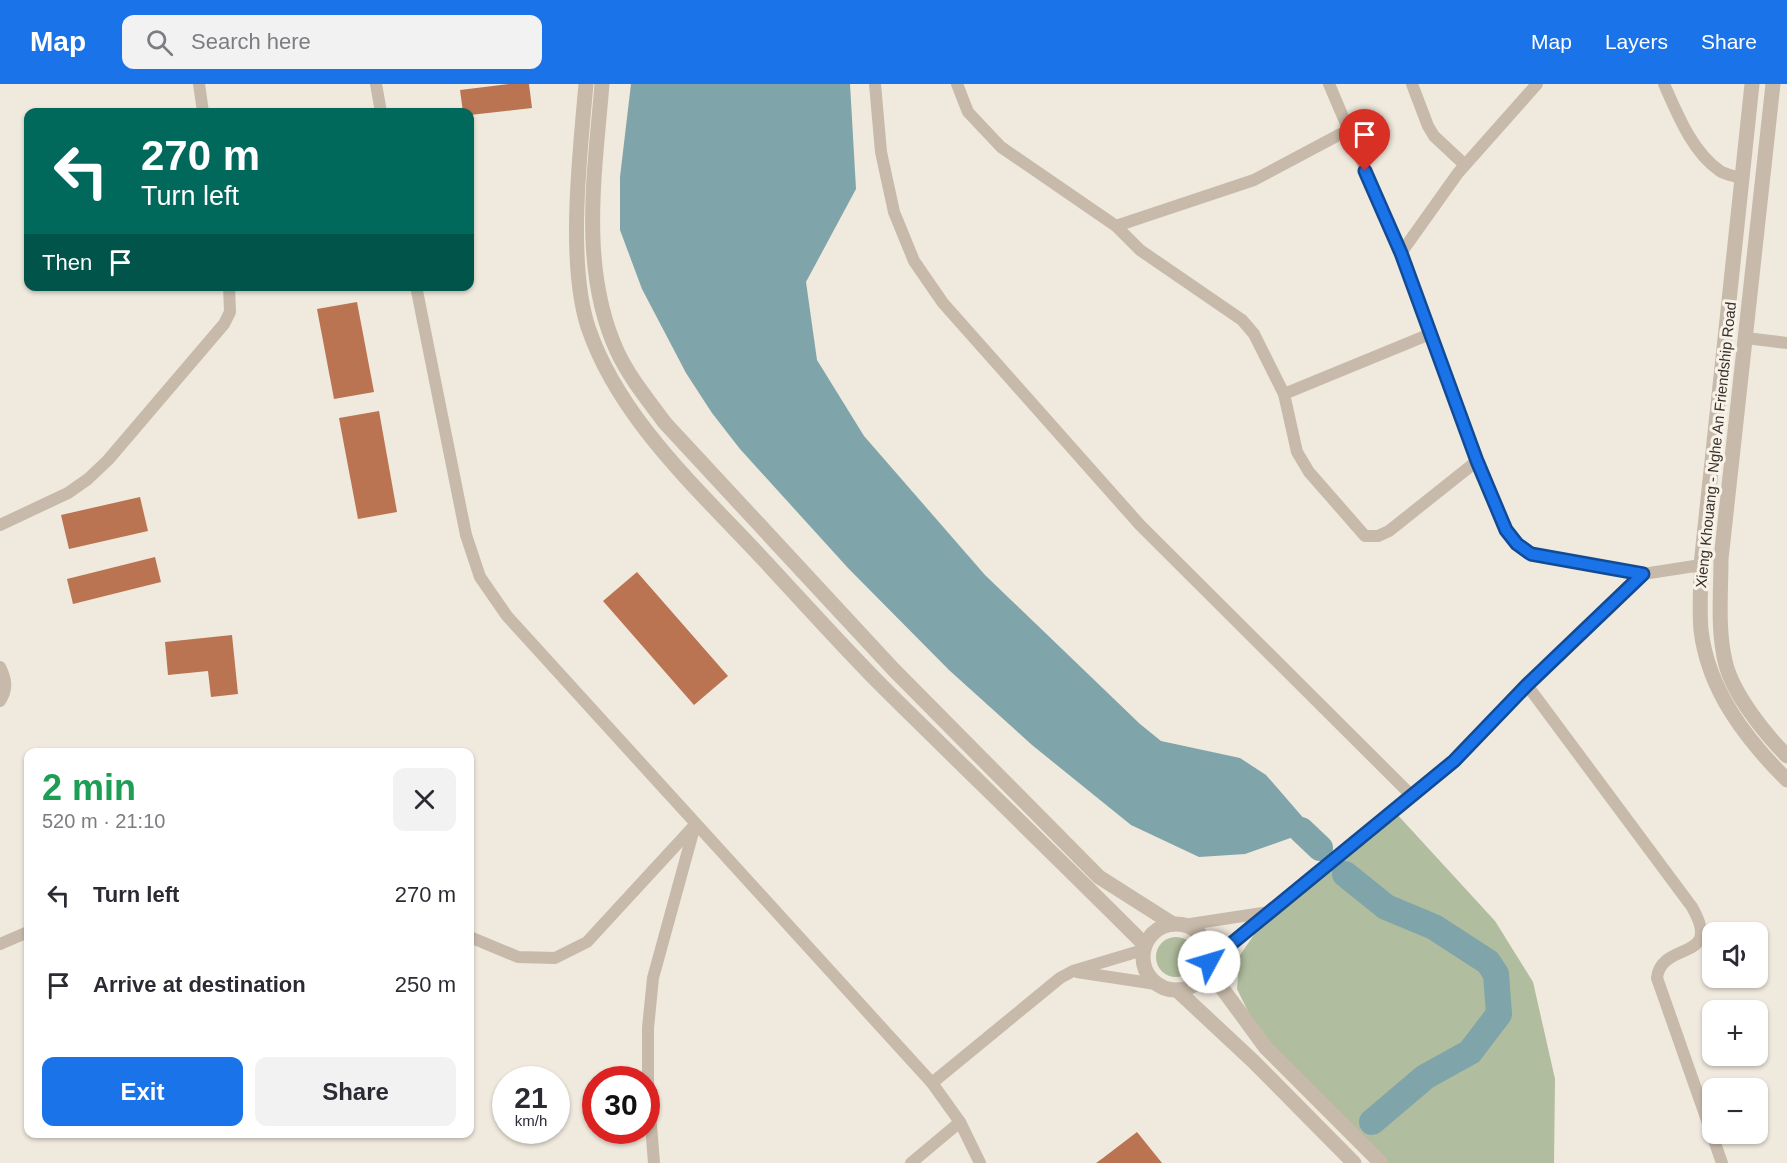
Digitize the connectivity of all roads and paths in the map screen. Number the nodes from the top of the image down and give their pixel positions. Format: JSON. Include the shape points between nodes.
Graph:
{"nodes":[{"id":1,"x":199,"y":84,"type":"edge"},
{"id":2,"x":376,"y":84,"type":"edge"},
{"id":3,"x":586,"y":84,"type":"edge"},
{"id":4,"x":602,"y":84,"type":"edge"},
{"id":5,"x":875,"y":84,"type":"edge"},
{"id":6,"x":957,"y":84,"type":"edge"},
{"id":7,"x":1329,"y":84,"type":"edge"},
{"id":8,"x":1412,"y":84,"type":"edge"},
{"id":9,"x":1537,"y":84,"type":"edge"},
{"id":10,"x":1664,"y":84,"type":"edge"},
{"id":11,"x":1752,"y":84,"type":"edge"},
{"id":12,"x":1773,"y":84,"type":"edge"},
{"id":13,"x":202,"y":108,"type":"edge"},
{"id":14,"x":380,"y":108,"type":"edge"},
{"id":15,"x":1348,"y":130,"type":"junction"},
{"id":16,"x":1465,"y":165,"type":"junction"},
{"id":17,"x":1742,"y":179,"type":"junction"},
{"id":18,"x":1116,"y":226,"type":"junction"},
{"id":19,"x":1401,"y":253,"type":"junction"},
{"id":20,"x":229,"y":291,"type":"edge"},
{"id":21,"x":417,"y":291,"type":"edge"},
{"id":22,"x":1430,"y":334,"type":"junction"},
{"id":23,"x":1726,"y":335,"type":"junction"},
{"id":24,"x":1746,"y":338,"type":"junction"},
{"id":25,"x":1787,"y":343,"type":"edge"},
{"id":26,"x":1284,"y":394,"type":"junction"},
{"id":27,"x":1477,"y":461,"type":"junction"},
{"id":28,"x":0,"y":525,"type":"edge"},
{"id":29,"x":1701,"y":565,"type":"junction"},
{"id":30,"x":1643,"y":574,"type":"junction"},
{"id":31,"x":0,"y":667,"type":"edge"},
{"id":32,"x":1527,"y":685,"type":"junction"},
{"id":33,"x":0,"y":701,"type":"edge"},
{"id":34,"x":1787,"y":756,"type":"edge"},
{"id":35,"x":1787,"y":780,"type":"edge"},
{"id":36,"x":1412,"y":796,"type":"junction"},
{"id":37,"x":695,"y":825,"type":"junction"},
{"id":38,"x":1270,"y":912,"type":"junction"},
{"id":39,"x":1178,"y":924,"type":"junction"},
{"id":40,"x":24,"y":934,"type":"edge"},
{"id":41,"x":474,"y":939,"type":"edge"},
{"id":42,"x":0,"y":944,"type":"edge"},
{"id":43,"x":1144,"y":947,"type":"junction"},
{"id":44,"x":1209,"y":965,"type":"junction"},
{"id":45,"x":1073,"y":971,"type":"junction"},
{"id":46,"x":1156,"y":984,"type":"junction"},
{"id":47,"x":1178,"y":991,"type":"junction"},
{"id":48,"x":932,"y":1083,"type":"junction"},
{"id":49,"x":960,"y":1122,"type":"junction"},
{"id":50,"x":654,"y":1163,"type":"edge"},
{"id":51,"x":911,"y":1163,"type":"edge"},
{"id":52,"x":980,"y":1163,"type":"edge"},
{"id":53,"x":1354,"y":1163,"type":"edge"},
{"id":54,"x":1381,"y":1163,"type":"edge"},
{"id":55,"x":1722,"y":1163,"type":"edge"}],
"edges":[{"from":1,"to":13,"type":"street"},
{"from":2,"to":14,"type":"street"},
{"from":3,"to":43,"type":"street","via":[[578,209],[581,293],[594,344],[618,389],[691,481],[884,688]]},
{"from":4,"to":39,"type":"street","via":[[595,185],[595,278],[613,341],[632,378],[665,423],[902,679],[1099,877]]},
{"from":5,"to":36,"type":"street","via":[[881,152],[894,212],[914,261],[943,303],[1140,525]]},
{"from":6,"to":18,"type":"street","via":[[968,112],[1001,147]]},
{"from":7,"to":15,"type":"street"},
{"from":8,"to":16,"type":"street","via":[[1434,136]]},
{"from":9,"to":16,"type":"street"},
{"from":10,"to":17,"type":"street","via":[[1683,125],[1702,152],[1720,171]]},
{"from":11,"to":17,"type":"street","name":"Xieng Khouang - Nghe An Friendship Road"},
{"from":12,"to":24,"type":"street","name":"Xieng Khouang - Nghe An Friendship Road"},
{"from":15,"to":18,"type":"street","via":[[1254,180]]},
{"from":15,"to":19,"type":"street"},
{"from":16,"to":19,"type":"street"},
{"from":17,"to":23,"type":"street","name":"Xieng Khouang - Nghe An Friendship Road"},
{"from":18,"to":26,"type":"street","via":[[1140,249],[1242,320],[1254,334]]},
{"from":19,"to":22,"type":"street"},
{"from":20,"to":28,"type":"street","via":[[230,312],[224,324],[108,460],[68,493]]},
{"from":21,"to":37,"type":"street","via":[[466,535],[480,577],[507,616]]},
{"from":22,"to":26,"type":"street"},
{"from":22,"to":27,"type":"street"},
{"from":23,"to":24,"type":"street"},
{"from":23,"to":29,"type":"street","name":"Xieng Khouang - Nghe An Friendship Road"},
{"from":24,"to":25,"type":"street"},
{"from":24,"to":34,"type":"street","name":"Xieng Khouang - Nghe An Friendship Road","via":[[1721,559],[1720,630],[1726,667],[1744,702]]},
{"from":26,"to":27,"type":"street","via":[[1297,452],[1309,472],[1365,536],[1378,537],[1389,531]]},
{"from":27,"to":30,"type":"street","via":[[1506,530],[1531,554]]},
{"from":29,"to":30,"type":"street"},
{"from":29,"to":35,"type":"street","name":"Xieng Khouang - Nghe An Friendship Road","via":[[1701,630],[1713,676],[1737,724]]},
{"from":30,"to":32,"type":"street"},
{"from":31,"to":33,"type":"street","via":[[6,679]]},
{"from":32,"to":36,"type":"street","via":[[1454,761]]},
{"from":32,"to":55,"type":"street","via":[[1701,924],[1702,936],[1696,945],[1663,962],[1657,978]]},
{"from":36,"to":38,"type":"street"},
{"from":37,"to":41,"type":"street","via":[[587,942],[555,958],[518,957]]},
{"from":37,"to":48,"type":"street"},
{"from":37,"to":50,"type":"street","via":[[653,978],[648,1064]]},
{"from":38,"to":39,"type":"street"},
{"from":38,"to":44,"type":"street"},
{"from":39,"to":43,"type":"street","via":[[1156,930]]},
{"from":39,"to":44,"type":"street","via":[[1200,934],[1209,952]]},
{"from":40,"to":42,"type":"street"},
{"from":43,"to":45,"type":"street"},
{"from":43,"to":46,"type":"street","via":[[1145,969]]},
{"from":44,"to":47,"type":"street","via":[[1194,986]]},
{"from":44,"to":54,"type":"street","via":[[1266,1048]]},
{"from":45,"to":46,"type":"street"},
{"from":45,"to":48,"type":"street"},
{"from":46,"to":47,"type":"street"},
{"from":47,"to":53,"type":"street"},
{"from":48,"to":49,"type":"street"},
{"from":49,"to":51,"type":"street"},
{"from":49,"to":52,"type":"street"}]}
